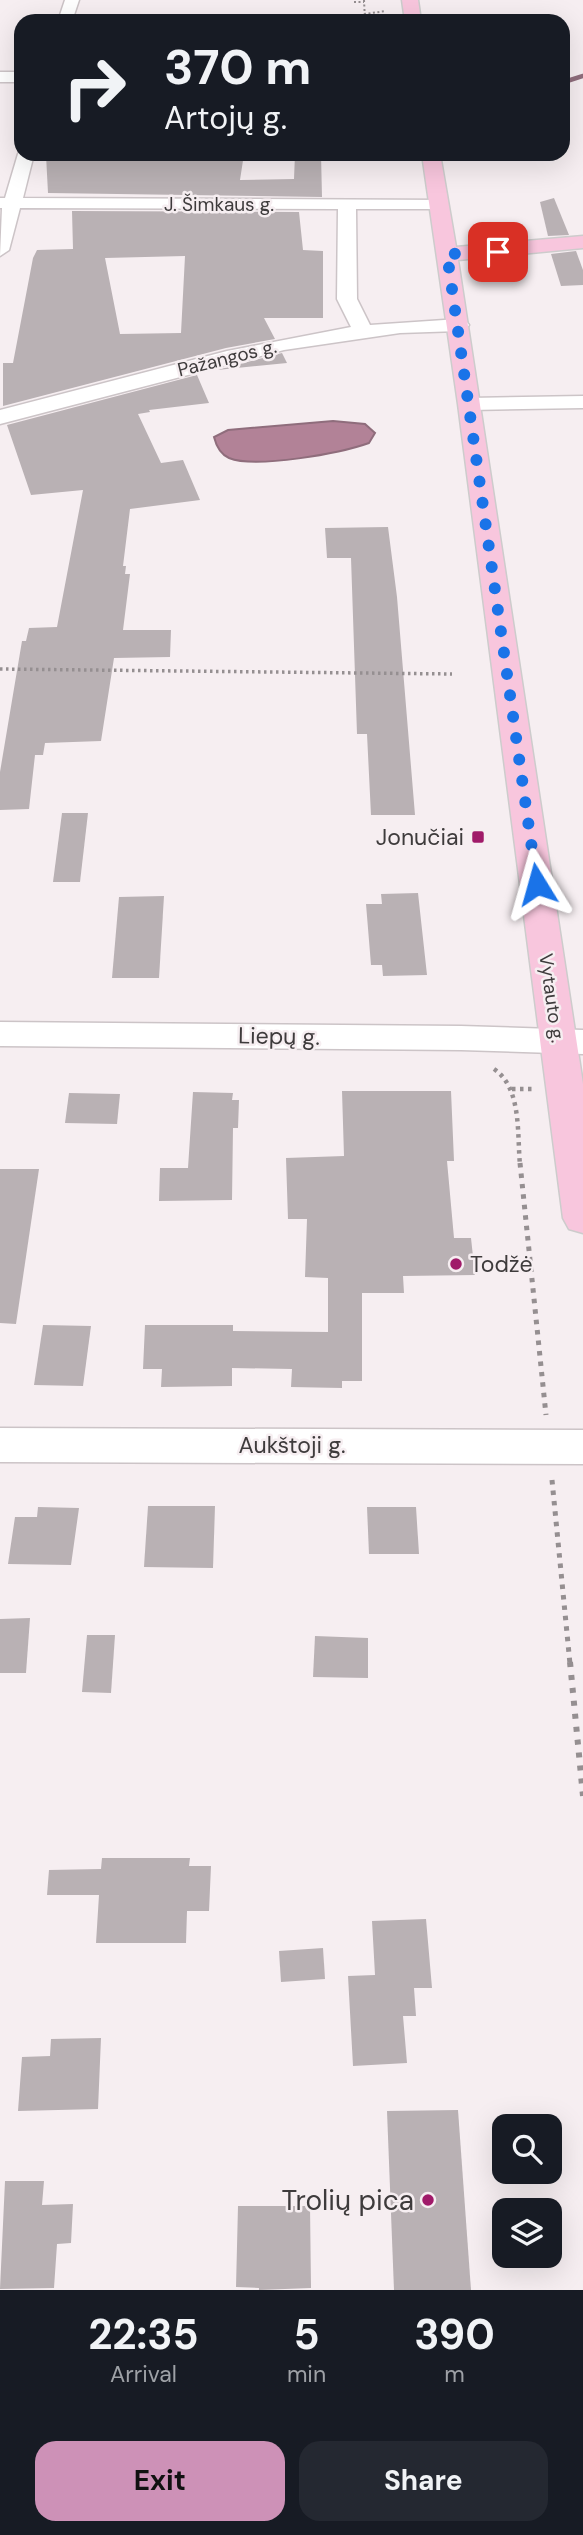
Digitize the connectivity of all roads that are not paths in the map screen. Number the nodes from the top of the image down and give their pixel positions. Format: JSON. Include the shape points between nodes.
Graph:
{"nodes":[{"id":1,"x":23,"y":161,"type":"edge"},
{"id":2,"x":432,"y":161,"type":"edge"},
{"id":3,"x":7,"y":203,"type":"edge"},
{"id":4,"x":347,"y":204,"type":"junction"},
{"id":5,"x":438,"y":204,"type":"junction"},
{"id":6,"x":583,"y":242,"type":"edge"},
{"id":7,"x":0,"y":250,"type":"edge"},
{"id":8,"x":447,"y":254,"type":"junction"},
{"id":9,"x":459,"y":325,"type":"junction"},
{"id":10,"x":362,"y":330,"type":"junction"},
{"id":11,"x":583,"y":402,"type":"edge"},
{"id":12,"x":470,"y":404,"type":"junction"},
{"id":13,"x":0,"y":417,"type":"edge"},
{"id":14,"x":0,"y":1034,"type":"edge"},
{"id":15,"x":571,"y":1041,"type":"edge"},
{"id":16,"x":583,"y":1218,"type":"edge"},
{"id":17,"x":0,"y":1445,"type":"edge"},
{"id":18,"x":566,"y":1447,"type":"edge"}],
"edges":[{"from":1,"to":3,"type":"street"},
{"from":2,"to":5,"type":"main road","name":"Vytauto g."},
{"from":3,"to":4,"type":"street","name":"J. Šimkaus g."},
{"from":3,"to":7,"type":"street"},
{"from":4,"to":5,"type":"street","name":"J. Šimkaus g."},
{"from":4,"to":10,"type":"street","via":[[347,299]]},
{"from":5,"to":8,"type":"main road","name":"Vytauto g."},
{"from":6,"to":8,"type":"main road"},
{"from":8,"to":9,"type":"main road","name":"Vytauto g."},
{"from":9,"to":10,"type":"street","name":"Pažangos g."},
{"from":9,"to":12,"type":"main road","name":"Vytauto g."},
{"from":10,"to":13,"type":"street","name":"Pažangos g.","via":[[232,354]]},
{"from":11,"to":12,"type":"street"},
{"from":12,"to":15,"type":"main road","name":"Vytauto g."},
{"from":14,"to":15,"type":"street","name":"Liepų g."},
{"from":15,"to":16,"type":"main road","name":"Vytauto g."},
{"from":17,"to":18,"type":"street","name":"Aukštoji g."}]}
